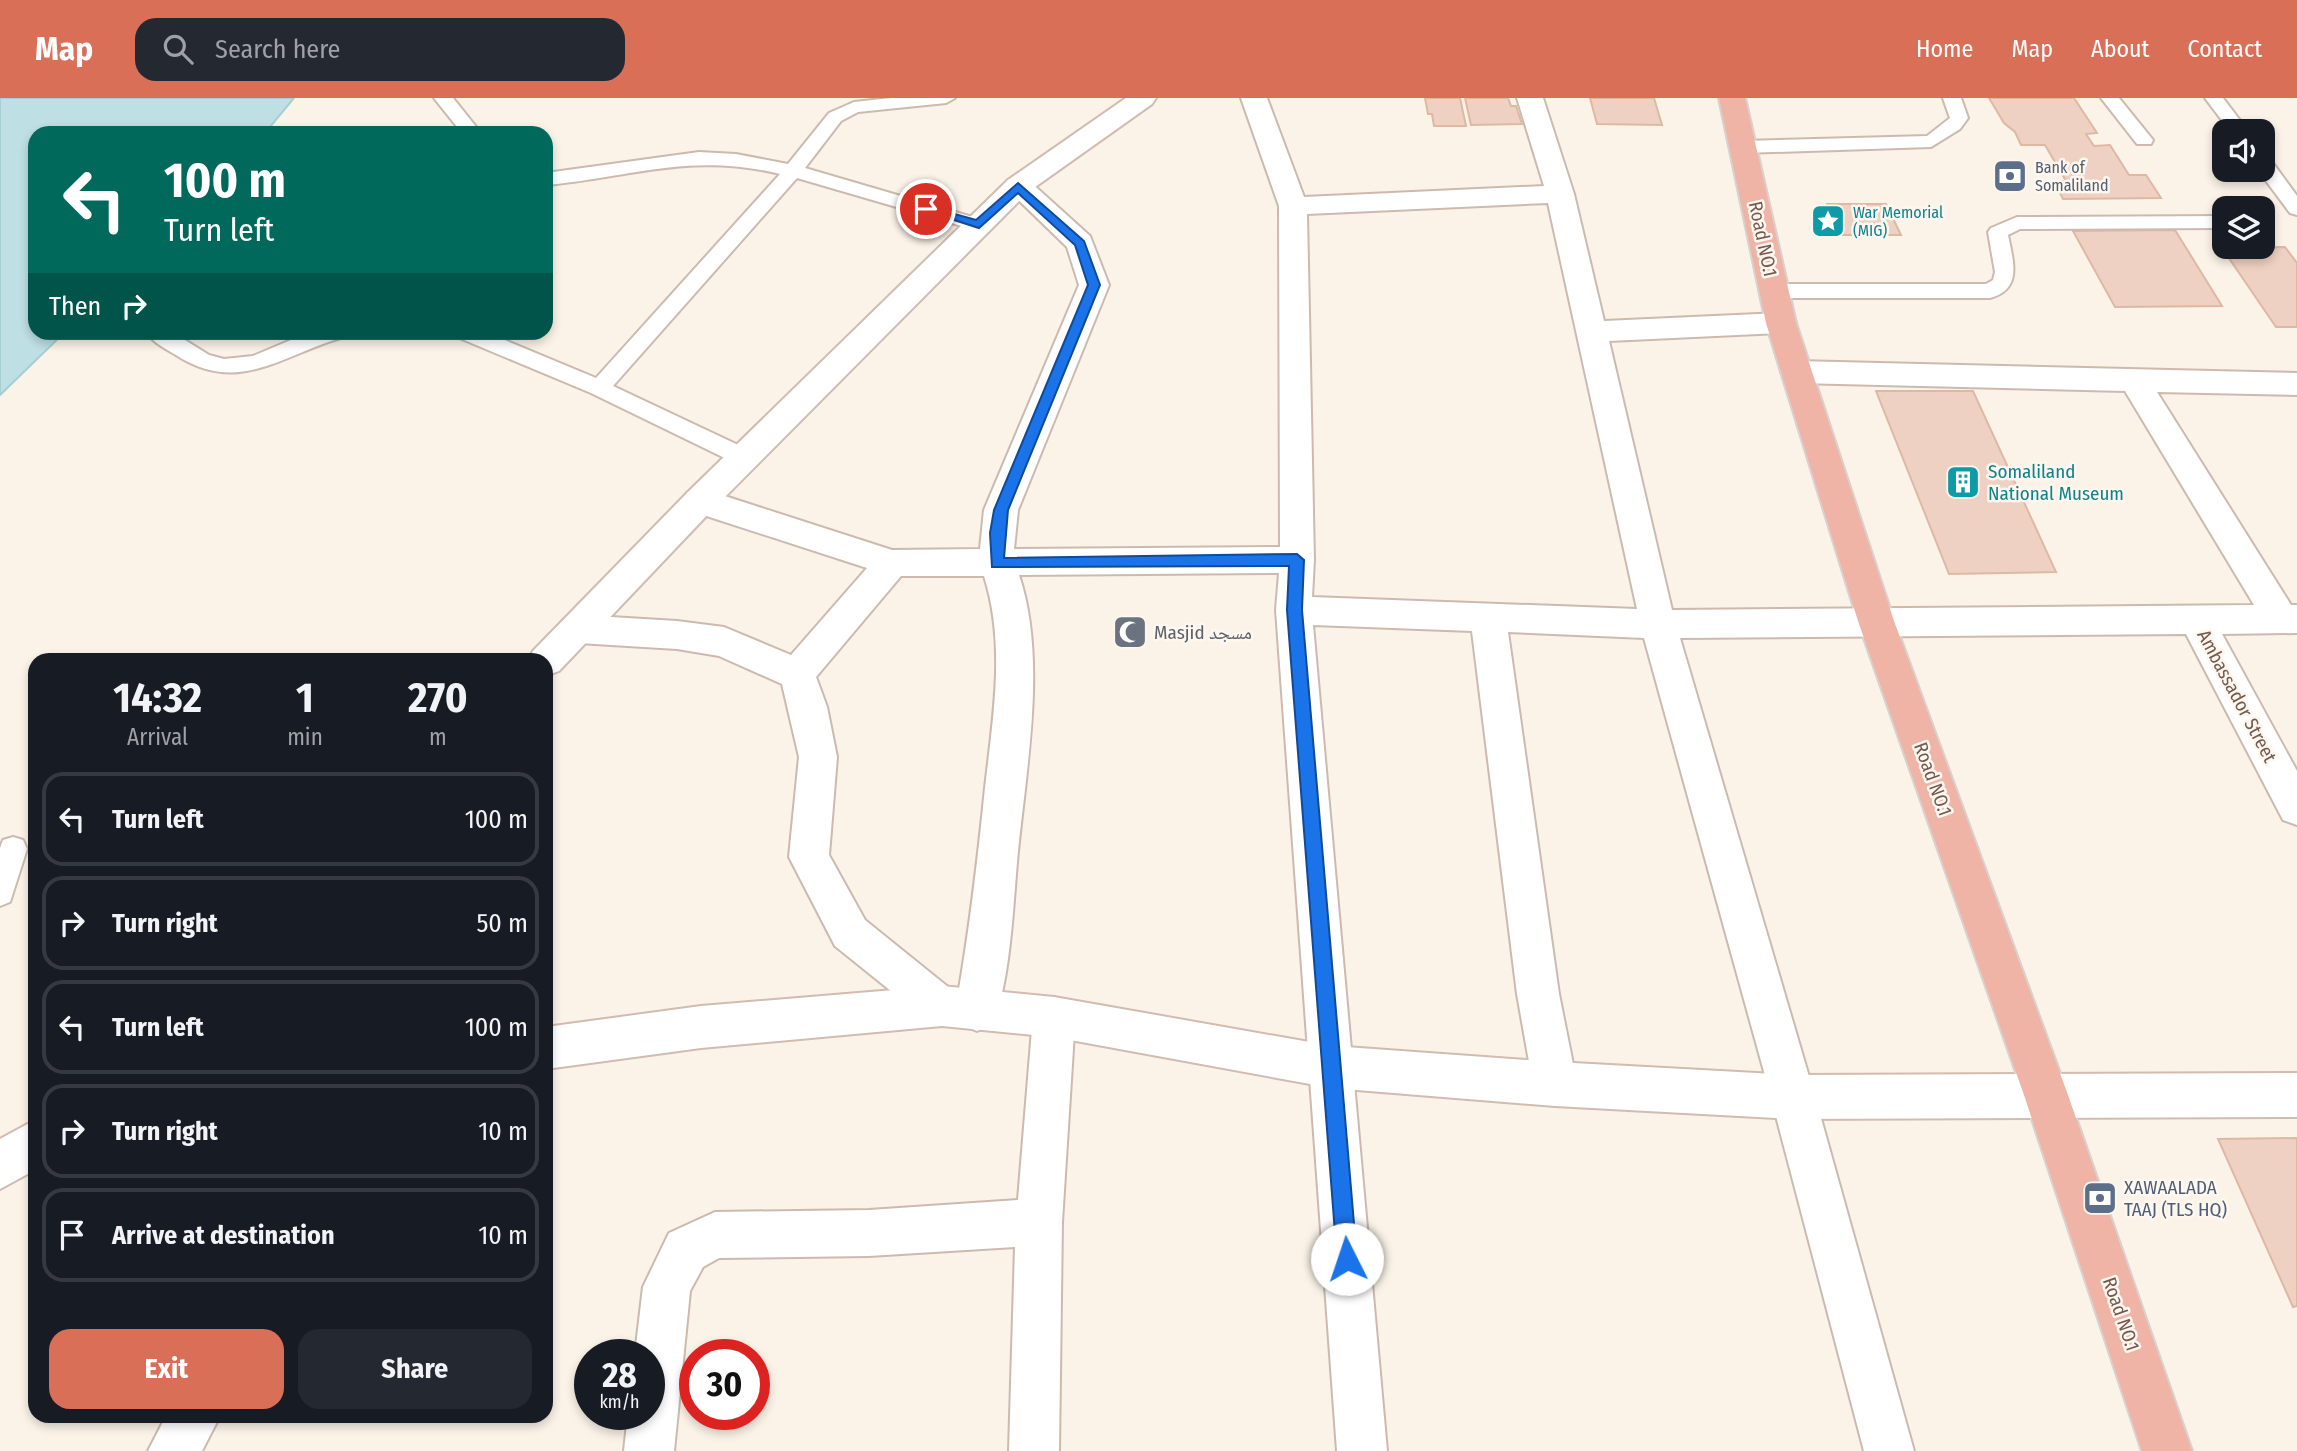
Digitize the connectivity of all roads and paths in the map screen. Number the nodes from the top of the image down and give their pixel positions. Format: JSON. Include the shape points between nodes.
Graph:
{"nodes":[{"id":1,"x":443,"y":98,"type":"edge"},
{"id":2,"x":946,"y":98,"type":"edge"},
{"id":3,"x":1254,"y":98,"type":"edge"},
{"id":4,"x":1531,"y":98,"type":"edge"},
{"id":5,"x":1732,"y":98,"type":"edge"},
{"id":6,"x":1952,"y":98,"type":"edge"},
{"id":7,"x":2110,"y":98,"type":"edge"},
{"id":8,"x":2214,"y":98,"type":"edge"},
{"id":9,"x":1138,"y":99,"type":"edge"},
{"id":10,"x":849,"y":103,"type":"edge"},
{"id":11,"x":2230,"y":119,"type":"edge"},
{"id":12,"x":465,"y":126,"type":"edge"},
{"id":13,"x":2144,"y":139,"type":"dead end"},
{"id":14,"x":1743,"y":147,"type":"junction"},
{"id":15,"x":793,"y":171,"type":"junction"},
{"id":16,"x":553,"y":179,"type":"edge"},
{"id":17,"x":2275,"y":179,"type":"edge"},
{"id":18,"x":1018,"y":186,"type":"junction"},
{"id":19,"x":1560,"y":194,"type":"junction"},
{"id":20,"x":1293,"y":206,"type":"junction"},
{"id":21,"x":2297,"y":209,"type":"edge"},
{"id":22,"x":2212,"y":222,"type":"edge"},
{"id":23,"x":979,"y":225,"type":"junction"},
{"id":24,"x":1778,"y":307,"type":"junction"},
{"id":25,"x":1590,"y":332,"type":"junction"},
{"id":26,"x":169,"y":340,"type":"edge"},
{"id":27,"x":315,"y":340,"type":"edge"},
{"id":28,"x":484,"y":340,"type":"edge"},
{"id":29,"x":1797,"y":372,"type":"junction"},
{"id":30,"x":2135,"y":382,"type":"junction"},
{"id":31,"x":2297,"y":384,"type":"edge"},
{"id":32,"x":599,"y":387,"type":"junction"},
{"id":33,"x":745,"y":457,"type":"junction"},
{"id":34,"x":701,"y":501,"type":"junction"},
{"id":35,"x":1297,"y":560,"type":"junction"},
{"id":36,"x":892,"y":563,"type":"junction"},
{"id":37,"x":997,"y":564,"type":"junction"},
{"id":38,"x":1294,"y":610,"type":"junction"},
{"id":39,"x":1488,"y":618,"type":"junction"},
{"id":40,"x":2289,"y":619,"type":"edge"},
{"id":41,"x":1876,"y":621,"type":"junction"},
{"id":42,"x":2197,"y":621,"type":"junction"},
{"id":43,"x":1658,"y":624,"type":"junction"},
{"id":44,"x":578,"y":629,"type":"junction"},
{"id":45,"x":553,"y":654,"type":"edge"},
{"id":46,"x":797,"y":674,"type":"junction"},
{"id":47,"x":2297,"y":808,"type":"edge"},
{"id":48,"x":16,"y":847,"type":"edge"},
{"id":49,"x":0,"y":893,"type":"edge"},
{"id":50,"x":959,"y":1008,"type":"junction"},
{"id":51,"x":1054,"y":1017,"type":"junction"},
{"id":52,"x":553,"y":1047,"type":"edge"},
{"id":53,"x":1332,"y":1066,"type":"junction"},
{"id":54,"x":1555,"y":1084,"type":"junction"},
{"id":55,"x":2046,"y":1094,"type":"junction"},
{"id":56,"x":2297,"y":1095,"type":"edge"},
{"id":57,"x":1793,"y":1097,"type":"junction"},
{"id":58,"x":28,"y":1148,"type":"edge"},
{"id":59,"x":0,"y":1166,"type":"edge"},
{"id":60,"x":1039,"y":1222,"type":"junction"},
{"id":61,"x":191,"y":1423,"type":"edge"},
{"id":62,"x":173,"y":1451,"type":"edge"},
{"id":63,"x":649,"y":1451,"type":"edge"},
{"id":64,"x":1034,"y":1451,"type":"edge"},
{"id":65,"x":1362,"y":1451,"type":"edge"},
{"id":66,"x":1889,"y":1451,"type":"edge"},
{"id":67,"x":2167,"y":1451,"type":"edge"}],
"edges":[{"from":1,"to":12,"type":"lane"},
{"from":2,"to":10,"type":"lane"},
{"from":3,"to":20,"type":"street"},
{"from":4,"to":19,"type":"street"},
{"from":5,"to":14,"type":"highway","name":"Road NO.1"},
{"from":6,"to":14,"type":"lane","via":[[1959,118],[1931,141]]},
{"from":7,"to":13,"type":"lane"},
{"from":8,"to":11,"type":"lane"},
{"from":9,"to":18,"type":"street"},
{"from":10,"to":15,"type":"lane"},
{"from":14,"to":24,"type":"highway","name":"Road NO.1"},
{"from":15,"to":16,"type":"lane","via":[[700,158]]},
{"from":15,"to":23,"type":"lane"},
{"from":15,"to":32,"type":"lane"},
{"from":17,"to":21,"type":"lane"},
{"from":18,"to":23,"type":"street"},
{"from":18,"to":37,"type":"street","via":[[1080,243],[1094,285],[1001,510]]},
{"from":19,"to":20,"type":"street"},
{"from":19,"to":25,"type":"street"},
{"from":20,"to":35,"type":"street"},
{"from":22,"to":24,"type":"lane","via":[[2017,223],[1998,232],[2005,272],[2002,283],[1990,291]]},
{"from":23,"to":33,"type":"street"},
{"from":24,"to":25,"type":"street"},
{"from":24,"to":29,"type":"highway","name":"Road NO.1"},
{"from":25,"to":43,"type":"street"},
{"from":26,"to":27,"type":"lane","via":[[208,363],[231,366]]},
{"from":28,"to":32,"type":"lane"},
{"from":29,"to":30,"type":"street"},
{"from":29,"to":41,"type":"highway","name":"Road NO.1"},
{"from":30,"to":31,"type":"street"},
{"from":30,"to":40,"type":"street"},
{"from":32,"to":33,"type":"lane"},
{"from":33,"to":34,"type":"street"},
{"from":34,"to":36,"type":"street"},
{"from":34,"to":44,"type":"street"},
{"from":35,"to":37,"type":"street"},
{"from":35,"to":38,"type":"street"},
{"from":36,"to":37,"type":"street"},
{"from":36,"to":46,"type":"street"},
{"from":37,"to":50,"type":"street","via":[[1009,596],[1015,681],[991,924]]},
{"from":38,"to":39,"type":"street"},
{"from":38,"to":53,"type":"street"},
{"from":39,"to":43,"type":"street"},
{"from":39,"to":54,"type":"street","via":[[1538,994]]},
{"from":40,"to":42,"type":"street"},
{"from":41,"to":42,"type":"street"},
{"from":41,"to":43,"type":"street"},
{"from":41,"to":55,"type":"highway","name":"Road NO.1"},
{"from":42,"to":47,"type":"street","name":"Ambassador Street"},
{"from":43,"to":57,"type":"street"},
{"from":44,"to":45,"type":"street"},
{"from":44,"to":46,"type":"street","via":[[724,642]]},
{"from":46,"to":50,"type":"street","via":[[818,757],[809,857],[850,933]]},
{"from":48,"to":49,"type":"lane"},
{"from":50,"to":51,"type":"street"},
{"from":50,"to":52,"type":"street","via":[[701,1027]]},
{"from":51,"to":53,"type":"street"},
{"from":51,"to":60,"type":"street"},
{"from":53,"to":54,"type":"street"},
{"from":53,"to":65,"type":"street"},
{"from":54,"to":57,"type":"street"},
{"from":55,"to":56,"type":"street"},
{"from":55,"to":57,"type":"street"},
{"from":55,"to":67,"type":"highway","name":"Road NO.1"},
{"from":57,"to":66,"type":"street"},
{"from":58,"to":59,"type":"street"},
{"from":60,"to":63,"type":"street","via":[[869,1233],[715,1235],[686,1250],[667,1287]]},
{"from":60,"to":64,"type":"street"},
{"from":61,"to":62,"type":"street"}]}
